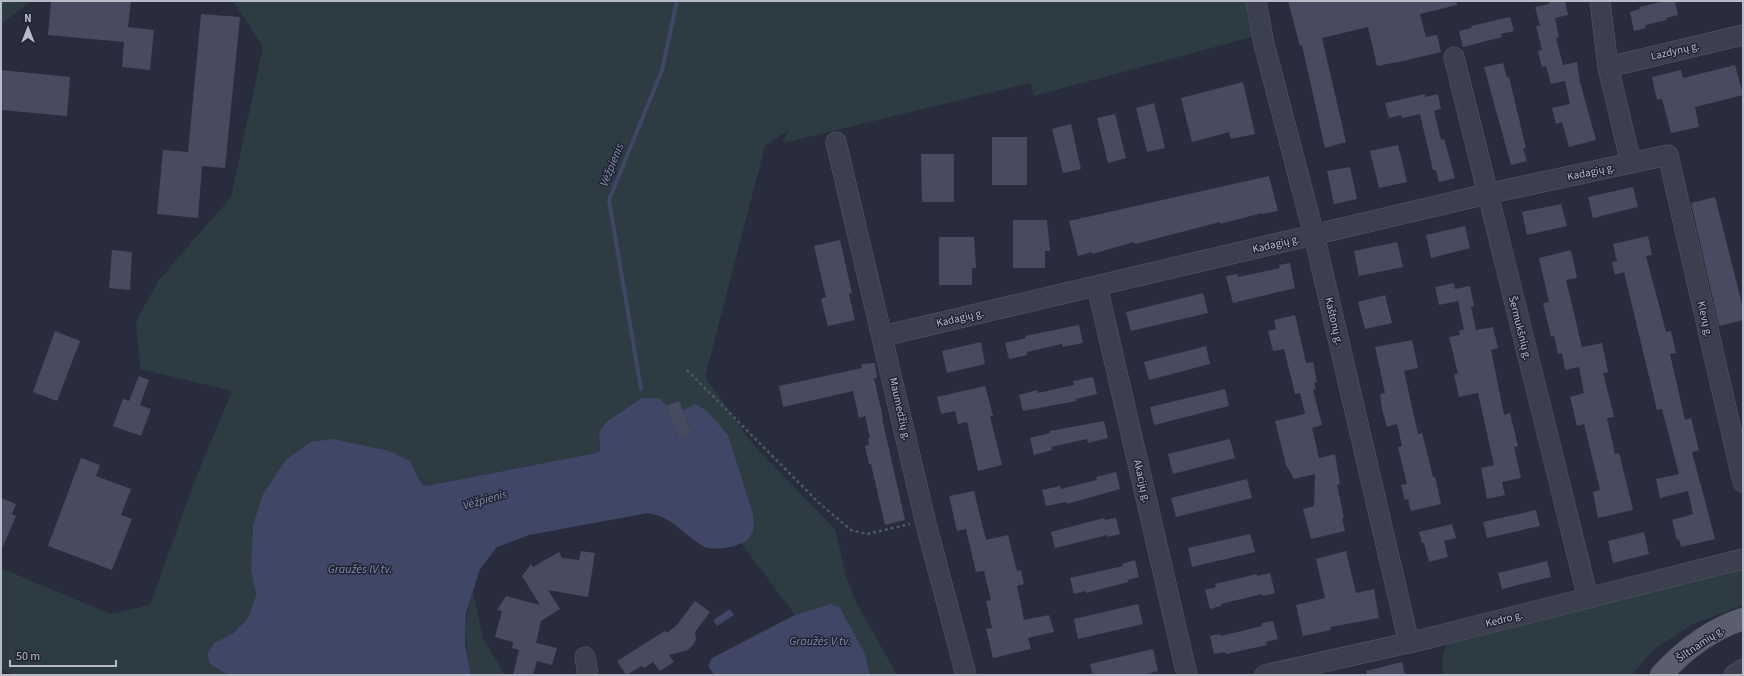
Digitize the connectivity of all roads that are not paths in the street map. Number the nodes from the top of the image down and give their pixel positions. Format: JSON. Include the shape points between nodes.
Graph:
{"nodes":[{"id":1,"x":1256,"y":1,"type":"edge"},
{"id":2,"x":1600,"y":1,"type":"edge"},
{"id":3,"x":1743,"y":35,"type":"edge"},
{"id":4,"x":1454,"y":57,"type":"dead end"},
{"id":5,"x":1608,"y":67,"type":"junction"},
{"id":6,"x":836,"y":142,"type":"dead end"},
{"id":7,"x":1668,"y":155,"type":"joint"},
{"id":8,"x":1631,"y":164,"type":"junction"},
{"id":9,"x":1487,"y":194,"type":"junction"},
{"id":10,"x":1314,"y":235,"type":"junction"},
{"id":11,"x":1097,"y":286,"type":"junction"},
{"id":12,"x":883,"y":336,"type":"junction"},
{"id":13,"x":1743,"y":482,"type":"edge"},
{"id":14,"x":1743,"y":559,"type":"edge"},
{"id":15,"x":1588,"y":598,"type":"junction"},
{"id":16,"x":1743,"y":619,"type":"edge"},
{"id":17,"x":1409,"y":643,"type":"junction"},
{"id":18,"x":1743,"y":669,"type":"edge"},
{"id":19,"x":966,"y":675,"type":"edge"},
{"id":20,"x":1188,"y":675,"type":"edge"},
{"id":21,"x":1265,"y":675,"type":"edge"},
{"id":22,"x":1661,"y":675,"type":"edge"},
{"id":23,"x":1734,"y":675,"type":"edge"}],
"edges":[{"from":1,"to":10,"type":"street","name":"Kaštonų g.","via":[[1264,44]]},
{"from":2,"to":5,"type":"street"},
{"from":3,"to":5,"type":"street","name":"Lazdynų g."},
{"from":4,"to":9,"type":"street","name":"Šermukšnių g."},
{"from":5,"to":8,"type":"street"},
{"from":6,"to":12,"type":"street","name":"Maumedžių g."},
{"from":7,"to":8,"type":"street","name":"Kadagių g."},
{"from":7,"to":13,"type":"street","name":"Klevų g."},
{"from":8,"to":9,"type":"street","name":"Kadagių g."},
{"from":9,"to":10,"type":"street","name":"Kadagių g."},
{"from":9,"to":15,"type":"street","name":"Šermukšnių g."},
{"from":10,"to":11,"type":"street","name":"Kadagių g."},
{"from":10,"to":17,"type":"street","name":"Kaštonų g."},
{"from":11,"to":12,"type":"street","name":"Kadagių g."},
{"from":11,"to":20,"type":"street","name":"Akacijų g."},
{"from":12,"to":19,"type":"street","name":"Maumedžių g.","via":[[926,524]]},
{"from":14,"to":15,"type":"street","name":"Kedro g."},
{"from":15,"to":17,"type":"street","name":"Kedro g."},
{"from":16,"to":22,"type":"main road","name":"Šiltnamių g.","via":[[1731,622],[1698,642]]},
{"from":17,"to":21,"type":"street","name":"Kedro g."},
{"from":18,"to":23,"type":"street"}]}
